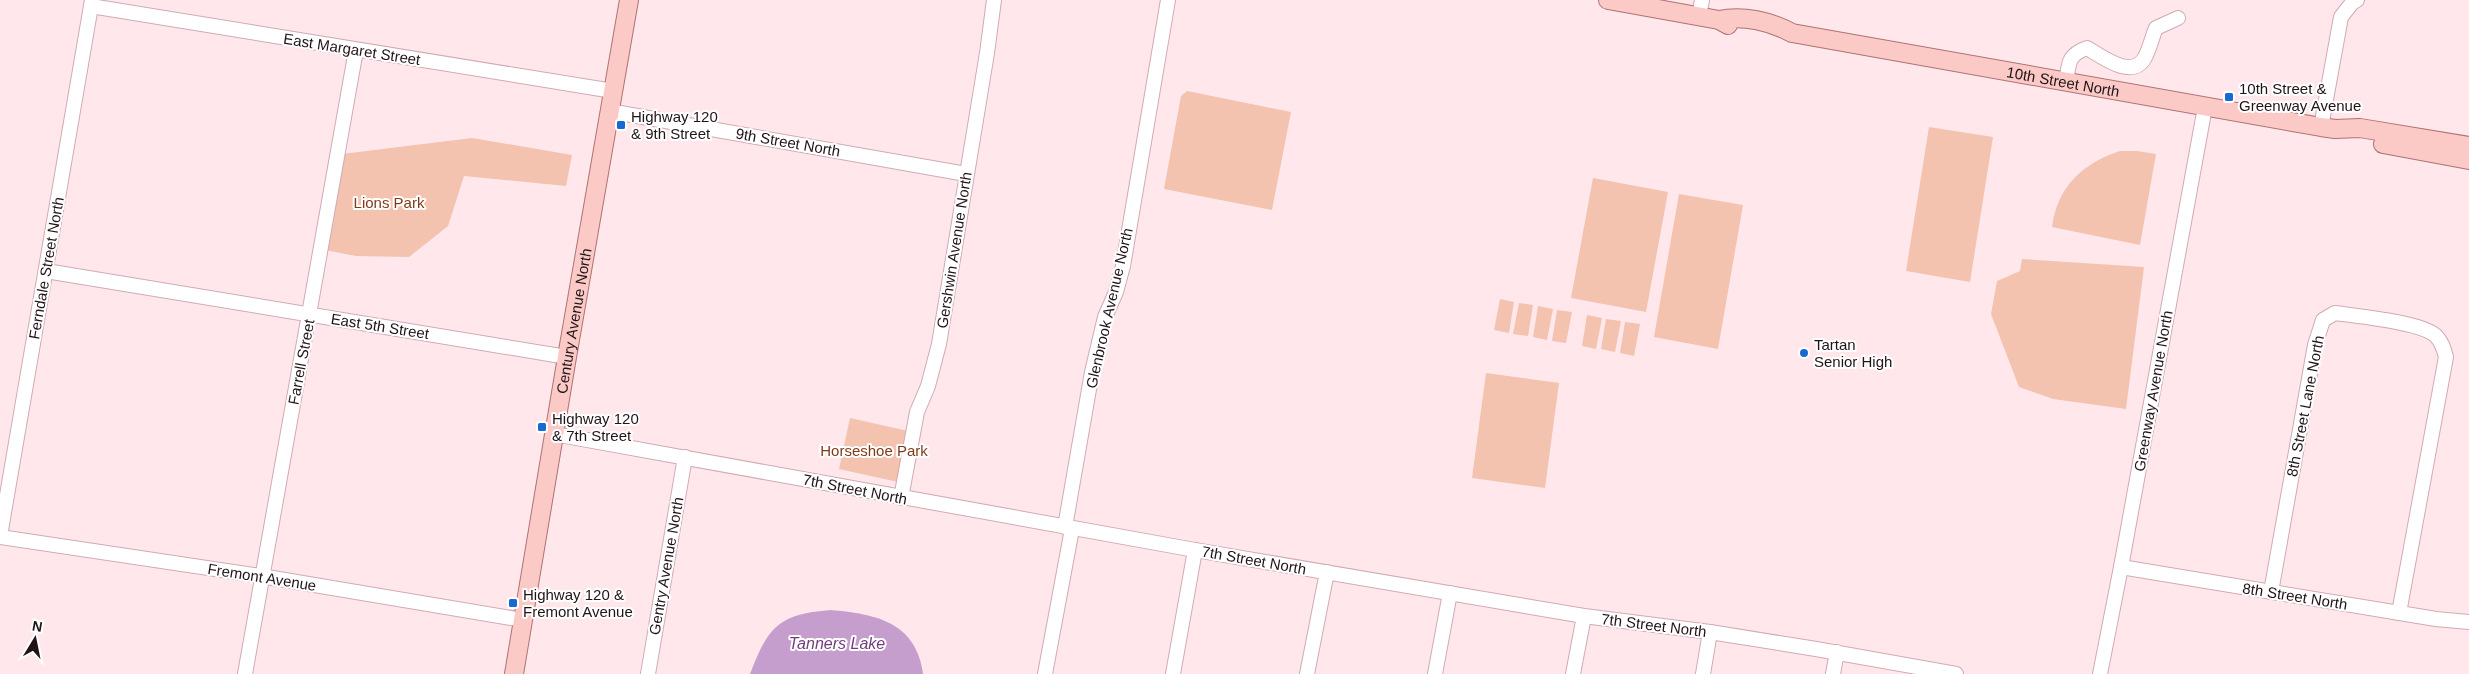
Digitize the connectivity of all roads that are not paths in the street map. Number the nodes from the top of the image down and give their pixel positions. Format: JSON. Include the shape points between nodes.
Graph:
{"nodes":[{"id":1,"x":630,"y":0,"type":"edge"},
{"id":2,"x":994,"y":0,"type":"edge"},
{"id":3,"x":1168,"y":0,"type":"edge"},
{"id":4,"x":1608,"y":0,"type":"edge"},
{"id":5,"x":2357,"y":0,"type":"edge"},
{"id":6,"x":92,"y":3,"type":"edge"},
{"id":7,"x":1700,"y":8,"type":"edge"},
{"id":8,"x":2178,"y":18,"type":"dead end"},
{"id":9,"x":356,"y":50,"type":"junction"},
{"id":10,"x":2066,"y":83,"type":"junction"},
{"id":11,"x":613,"y":91,"type":"junction"},
{"id":12,"x":2205,"y":107,"type":"junction"},
{"id":13,"x":609,"y":111,"type":"junction"},
{"id":14,"x":2328,"y":128,"type":"junction"},
{"id":15,"x":2469,"y":146,"type":"edge"},
{"id":16,"x":2469,"y":160,"type":"edge"},
{"id":17,"x":966,"y":174,"type":"junction"},
{"id":18,"x":46,"y":271,"type":"junction"},
{"id":19,"x":310,"y":314,"type":"junction"},
{"id":20,"x":567,"y":357,"type":"junction"},
{"id":21,"x":554,"y":434,"type":"junction"},
{"id":22,"x":685,"y":457,"type":"junction"},
{"id":23,"x":901,"y":498,"type":"junction"},
{"id":24,"x":1069,"y":528,"type":"junction"},
{"id":25,"x":0,"y":536,"type":"edge"},
{"id":26,"x":1195,"y":550,"type":"junction"},
{"id":27,"x":2122,"y":567,"type":"junction"},
{"id":28,"x":1326,"y":572,"type":"junction"},
{"id":29,"x":261,"y":576,"type":"junction"},
{"id":30,"x":2270,"y":592,"type":"junction"},
{"id":31,"x":1450,"y":593,"type":"junction"},
{"id":32,"x":2399,"y":613,"type":"junction"},
{"id":33,"x":1584,"y":616,"type":"junction"},
{"id":34,"x":524,"y":620,"type":"junction"},
{"id":35,"x":2469,"y":622,"type":"edge"},
{"id":36,"x":1710,"y":632,"type":"junction"},
{"id":37,"x":1837,"y":652,"type":"junction"},
{"id":38,"x":245,"y":674,"type":"edge"},
{"id":39,"x":514,"y":674,"type":"edge"},
{"id":40,"x":648,"y":674,"type":"edge"},
{"id":41,"x":1045,"y":674,"type":"edge"},
{"id":42,"x":1173,"y":674,"type":"edge"},
{"id":43,"x":1308,"y":674,"type":"edge"},
{"id":44,"x":1435,"y":674,"type":"edge"},
{"id":45,"x":1574,"y":674,"type":"edge"},
{"id":46,"x":1703,"y":674,"type":"edge"},
{"id":47,"x":1833,"y":674,"type":"edge"},
{"id":48,"x":1956,"y":674,"type":"edge"},
{"id":49,"x":2100,"y":674,"type":"edge"}],
"edges":[{"from":1,"to":11,"type":"main road","name":"Century Avenue North"},
{"from":2,"to":17,"type":"street","name":"Gershwin Avenue North"},
{"from":3,"to":24,"type":"street","name":"Glenbrook Avenue North","via":[[1123,266],[1105,317],[1092,372]]},
{"from":4,"to":7,"type":"main road","name":"10th Street North"},
{"from":5,"to":14,"type":"street","via":[[2341,17]]},
{"from":6,"to":9,"type":"street","name":"East Margaret Street"},
{"from":6,"to":18,"type":"street","name":"Ferndale Street North"},
{"from":7,"to":10,"type":"main road","name":"10th Street North","via":[[1719,20],[1734,17],[1777,25],[1792,33]]},
{"from":8,"to":10,"type":"street","via":[[2156,28],[2144,59],[2138,65],[2120,66],[2087,48],[2076,52],[2070,61]]},
{"from":9,"to":11,"type":"street","name":"East Margaret Street"},
{"from":9,"to":19,"type":"street","name":"Farrell Street"},
{"from":10,"to":12,"type":"main road","name":"10th Street North"},
{"from":11,"to":13,"type":"main road","name":"Century Avenue North"},
{"from":12,"to":14,"type":"main road","name":"10th Street North"},
{"from":12,"to":27,"type":"street","name":"Greenway Avenue North"},
{"from":13,"to":17,"type":"street","name":"9th Street North"},
{"from":13,"to":20,"type":"main road","name":"Century Avenue North"},
{"from":14,"to":15,"type":"main road","name":"10th Street North","via":[[2360,128]]},
{"from":14,"to":16,"type":"main road","name":"10th Street North","via":[[2360,139]]},
{"from":17,"to":23,"type":"street","name":"Gershwin Avenue North","via":[[939,344],[918,412]]},
{"from":18,"to":19,"type":"street","name":"East 5th Street"},
{"from":18,"to":25,"type":"street","name":"Ferndale Street North"},
{"from":19,"to":20,"type":"street","name":"East 5th Street"},
{"from":19,"to":29,"type":"street","name":"Farrell Street"},
{"from":20,"to":21,"type":"main road","name":"Century Avenue North"},
{"from":21,"to":22,"type":"street","name":"7th Street North"},
{"from":21,"to":34,"type":"main road","name":"Century Avenue North"},
{"from":22,"to":23,"type":"street","name":"7th Street North"},
{"from":22,"to":40,"type":"street","name":"Gentry Avenue North"},
{"from":23,"to":24,"type":"street","name":"7th Street North"},
{"from":24,"to":26,"type":"street","name":"7th Street North"},
{"from":24,"to":41,"type":"street","name":"Glenbrook Avenue North"},
{"from":25,"to":29,"type":"street","name":"Fremont Avenue"},
{"from":26,"to":28,"type":"street","name":"7th Street North"},
{"from":26,"to":42,"type":"street"},
{"from":27,"to":30,"type":"street","name":"8th Street North"},
{"from":27,"to":49,"type":"street","name":"Greenway Avenue North"},
{"from":28,"to":31,"type":"street","name":"7th Street North"},
{"from":28,"to":43,"type":"street"},
{"from":29,"to":34,"type":"street","name":"Fremont Avenue"},
{"from":29,"to":38,"type":"street","name":"Farrell Street"},
{"from":30,"to":32,"type":"street","name":"8th Street North"},
{"from":30,"to":32,"type":"street","name":"8th Street Lane North","via":[[2314,345],[2323,320],[2335,313],[2372,318],[2435,335],[2443,344],[2446,357]]},
{"from":31,"to":33,"type":"street","name":"7th Street North"},
{"from":31,"to":44,"type":"street"},
{"from":32,"to":35,"type":"street","name":"8th Street North"},
{"from":33,"to":36,"type":"street","name":"7th Street North"},
{"from":33,"to":45,"type":"street"},
{"from":34,"to":39,"type":"main road","name":"Century Avenue North"},
{"from":36,"to":37,"type":"street","name":"7th Street North"},
{"from":36,"to":46,"type":"street"},
{"from":37,"to":47,"type":"street"},
{"from":37,"to":48,"type":"street","name":"7th Street North"}]}
